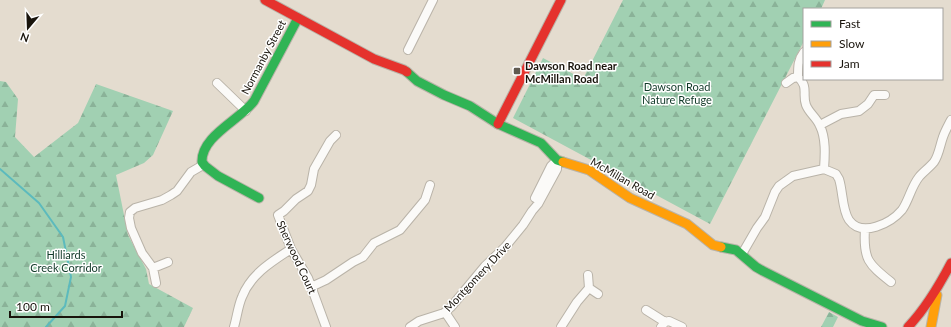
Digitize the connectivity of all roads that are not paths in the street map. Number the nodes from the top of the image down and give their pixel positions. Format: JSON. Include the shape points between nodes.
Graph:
{"nodes":[{"id":1,"x":265,"y":0,"type":"edge"},
{"id":2,"x":433,"y":0,"type":"edge"},
{"id":3,"x":561,"y":0,"type":"edge"},
{"id":4,"x":298,"y":18,"type":"junction"},
{"id":5,"x":408,"y":50,"type":"dead end"},
{"id":6,"x":803,"y":53,"type":"edge"},
{"id":7,"x":798,"y":77,"type":"junction"},
{"id":8,"x":217,"y":83,"type":"dead end"},
{"id":9,"x":786,"y":83,"type":"dead end"},
{"id":10,"x":869,"y":86,"type":"dead end"},
{"id":11,"x":885,"y":94,"type":"dead end"},
{"id":12,"x":874,"y":95,"type":"junction"},
{"id":13,"x":246,"y":111,"type":"junction"},
{"id":14,"x":951,"y":120,"type":"edge"},
{"id":15,"x":498,"y":124,"type":"junction"},
{"id":16,"x":820,"y":125,"type":"junction"},
{"id":17,"x":336,"y":135,"type":"dead end"},
{"id":18,"x":557,"y":160,"type":"junction"},
{"id":19,"x":203,"y":165,"type":"junction"},
{"id":20,"x":824,"y":169,"type":"junction"},
{"id":21,"x":430,"y":185,"type":"dead end"},
{"id":22,"x":258,"y":198,"type":"dead end"},
{"id":23,"x":865,"y":229,"type":"junction"},
{"id":24,"x":291,"y":250,"type":"junction"},
{"id":25,"x":742,"y":254,"type":"junction"},
{"id":26,"x":168,"y":262,"type":"dead end"},
{"id":27,"x":951,"y":263,"type":"edge"},
{"id":28,"x":153,"y":268,"type":"junction"},
{"id":29,"x":588,"y":275,"type":"dead end"},
{"id":30,"x":889,"y":277,"type":"dead end"},
{"id":31,"x":156,"y":283,"type":"dead end"},
{"id":32,"x":940,"y":286,"type":"junction"},
{"id":33,"x":311,"y":287,"type":"junction"},
{"id":34,"x":589,"y":288,"type":"junction"},
{"id":35,"x":598,"y":294,"type":"dead end"},
{"id":36,"x":646,"y":310,"type":"dead end"},
{"id":37,"x":445,"y":312,"type":"junction"},
{"id":38,"x":865,"y":324,"type":"edge"},
{"id":39,"x":663,"y":325,"type":"edge"},
{"id":40,"x":234,"y":327,"type":"edge"},
{"id":41,"x":326,"y":327,"type":"edge"},
{"id":42,"x":410,"y":327,"type":"edge"},
{"id":43,"x":455,"y":327,"type":"edge"},
{"id":44,"x":561,"y":327,"type":"edge"},
{"id":45,"x":682,"y":327,"type":"edge"},
{"id":46,"x":882,"y":327,"type":"edge"},
{"id":47,"x":908,"y":327,"type":"edge"},
{"id":48,"x":918,"y":327,"type":"edge"},
{"id":49,"x":931,"y":327,"type":"edge"}],
"edges":[{"from":1,"to":4,"type":"street","name":"McMillan Road"},
{"from":2,"to":5,"type":"street"},
{"from":3,"to":15,"type":"street"},
{"from":4,"to":13,"type":"street","name":"Normanby Street","via":[[259,94]]},
{"from":4,"to":15,"type":"street","name":"McMillan Road","via":[[374,59],[404,70],[417,81],[444,96],[470,106]]},
{"from":6,"to":7,"type":"street","via":[[799,59]]},
{"from":7,"to":9,"type":"street"},
{"from":7,"to":16,"type":"street","via":[[805,87],[806,105]]},
{"from":8,"to":13,"type":"street"},
{"from":10,"to":12,"type":"street"},
{"from":11,"to":12,"type":"street"},
{"from":12,"to":16,"type":"street","via":[[859,111],[841,114]]},
{"from":13,"to":19,"type":"street","name":"Normanby Street","via":[[205,147],[202,154]]},
{"from":14,"to":23,"type":"street","via":[[934,162],[914,184],[902,210],[888,222]]},
{"from":15,"to":18,"type":"street","name":"McMillan Road","via":[[541,143]]},
{"from":16,"to":20,"type":"street","via":[[825,151]]},
{"from":17,"to":24,"type":"street","name":"Sherwood Court","via":[[314,169],[312,185],[308,191],[278,215]]},
{"from":18,"to":25,"type":"street","name":"McMillan Road","via":[[589,170],[630,198],[687,224],[713,245],[736,250]]},
{"from":18,"to":37,"type":"street","name":"Montgomery Drive","via":[[551,166],[523,225]]},
{"from":19,"to":22,"type":"street"},
{"from":19,"to":28,"type":"street","via":[[191,172],[171,195],[130,212],[130,228],[136,244]]},
{"from":20,"to":23,"type":"street","via":[[836,174],[839,179],[849,221]]},
{"from":20,"to":25,"type":"street","via":[[793,176],[779,186],[765,217]]},
{"from":21,"to":33,"type":"street","via":[[425,200],[400,230],[374,243],[363,257]]},
{"from":23,"to":30,"type":"street","via":[[865,253],[874,268]]},
{"from":24,"to":33,"type":"street","name":"Sherwood Court"},
{"from":24,"to":40,"type":"street","via":[[264,268],[247,286]]},
{"from":25,"to":38,"type":"street","name":"McMillan Road","via":[[763,272]]},
{"from":26,"to":28,"type":"street"},
{"from":27,"to":32,"type":"street"},
{"from":28,"to":31,"type":"street"},
{"from":29,"to":34,"type":"street"},
{"from":32,"to":47,"type":"street","via":[[922,313]]},
{"from":32,"to":49,"type":"street"},
{"from":33,"to":41,"type":"street","name":"Sherwood Court"},
{"from":34,"to":35,"type":"street"},
{"from":34,"to":44,"type":"street"},
{"from":36,"to":39,"type":"street"},
{"from":37,"to":42,"type":"street","name":"Montgomery Drive"},
{"from":37,"to":43,"type":"street"},
{"from":38,"to":46,"type":"street","name":"McMillan Road"},
{"from":39,"to":45,"type":"street","via":[[669,321]]},
{"from":47,"to":48,"type":"street"}]}
